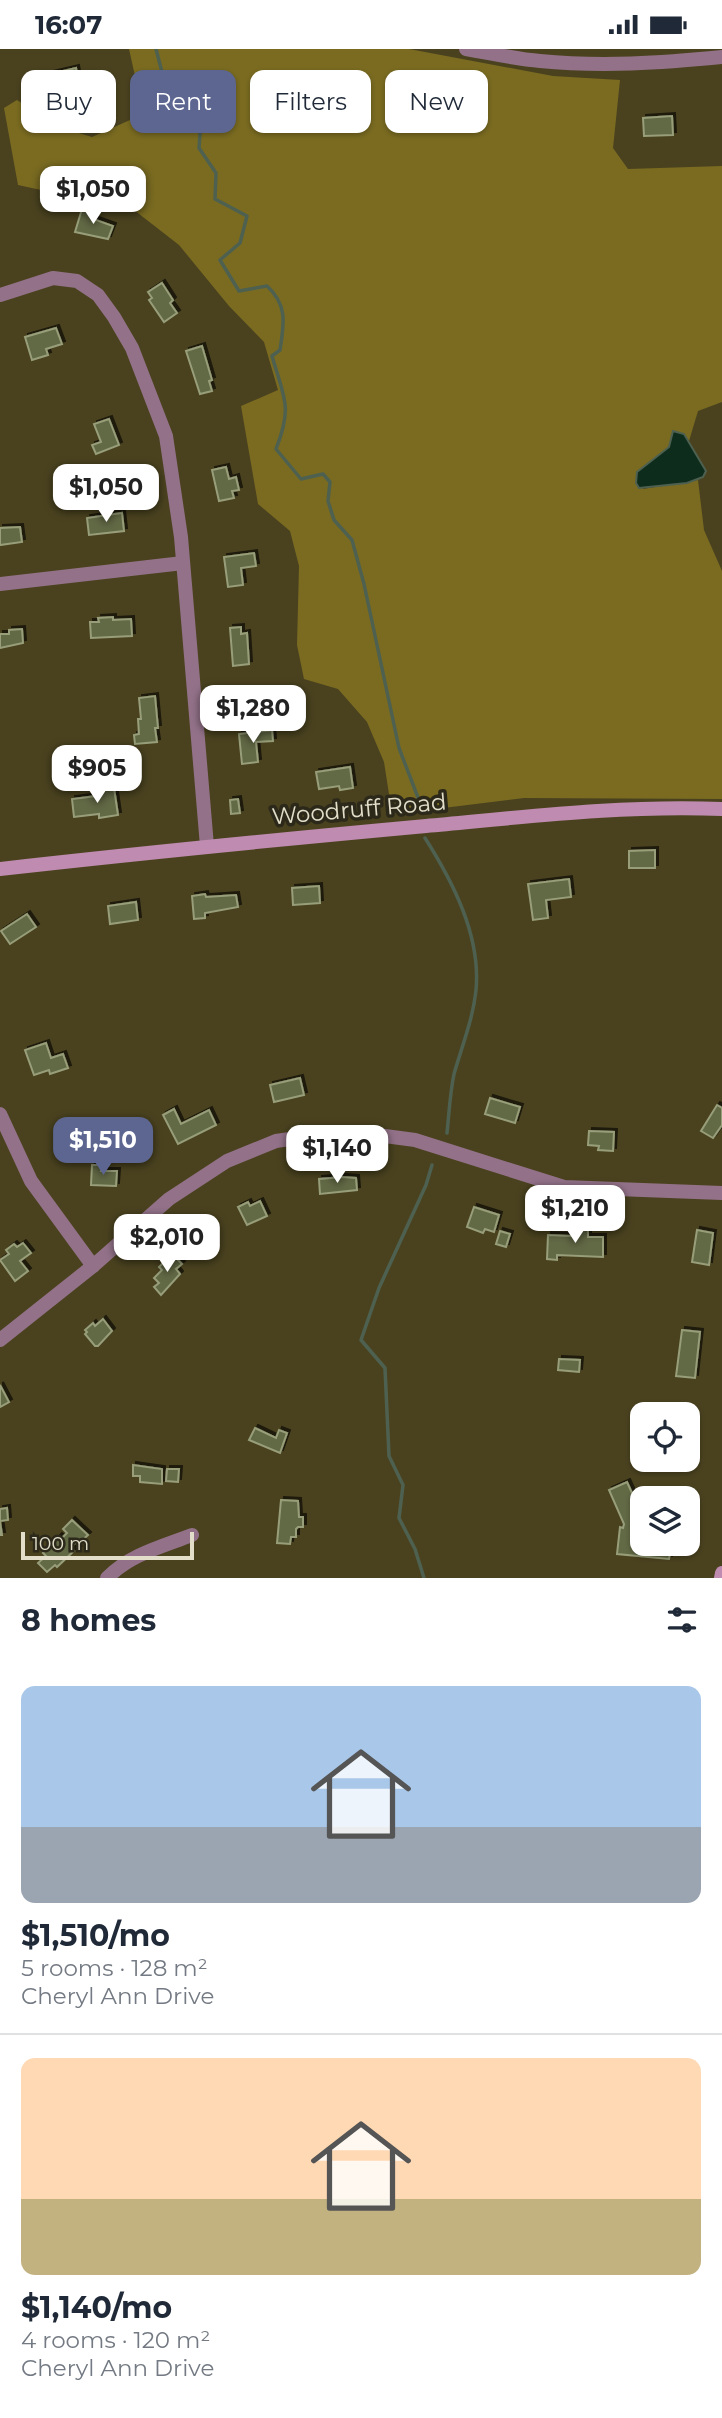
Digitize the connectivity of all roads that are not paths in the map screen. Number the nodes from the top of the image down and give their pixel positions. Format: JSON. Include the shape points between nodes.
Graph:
{"nodes":[{"id":1,"x":466,"y":49,"type":"edge"},
{"id":2,"x":722,"y":57,"type":"edge"},
{"id":3,"x":0,"y":295,"type":"edge"},
{"id":4,"x":183,"y":563,"type":"junction"},
{"id":5,"x":0,"y":584,"type":"edge"},
{"id":6,"x":722,"y":809,"type":"edge"},
{"id":7,"x":207,"y":846,"type":"junction"},
{"id":8,"x":0,"y":869,"type":"edge"},
{"id":9,"x":0,"y":1114,"type":"edge"},
{"id":10,"x":722,"y":1193,"type":"edge"},
{"id":11,"x":93,"y":1266,"type":"junction"},
{"id":12,"x":0,"y":1340,"type":"edge"},
{"id":13,"x":192,"y":1535,"type":"dead end"},
{"id":14,"x":722,"y":1573,"type":"edge"},
{"id":15,"x":107,"y":1578,"type":"edge"},
{"id":16,"x":721,"y":1578,"type":"edge"}],
"edges":[{"from":1,"to":2,"type":"street","via":[[574,64]]},
{"from":3,"to":4,"type":"street","via":[[61,278],[84,285],[110,310],[132,348],[166,436]]},
{"from":4,"to":5,"type":"street"},
{"from":4,"to":7,"type":"street"},
{"from":6,"to":7,"type":"street","name":"Woodruff Road","via":[[624,809]]},
{"from":7,"to":8,"type":"street","name":"Woodruff Road"},
{"from":9,"to":11,"type":"street","via":[[31,1181]]},
{"from":10,"to":11,"type":"street","via":[[564,1187],[415,1140],[370,1134],[303,1136],[276,1141],[227,1161],[169,1199]]},
{"from":11,"to":12,"type":"street"},
{"from":13,"to":15,"type":"street","via":[[137,1555]]},
{"from":14,"to":16,"type":"street"}]}
